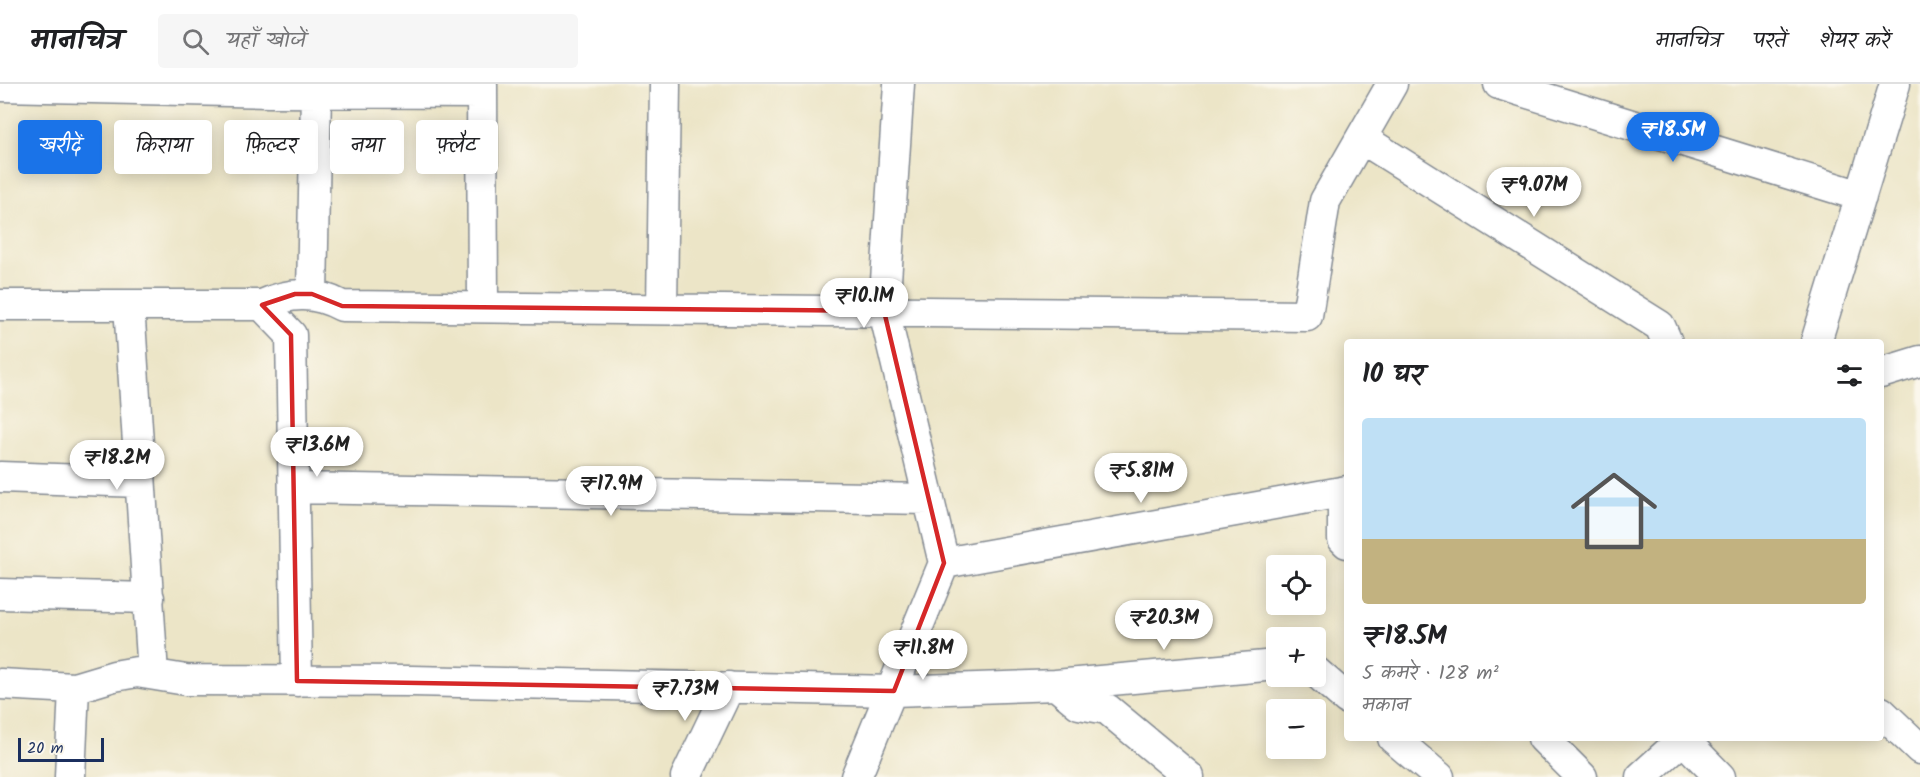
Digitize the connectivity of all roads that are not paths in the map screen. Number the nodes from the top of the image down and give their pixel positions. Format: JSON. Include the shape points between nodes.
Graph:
{"nodes":[{"id":1,"x":665,"y":84,"type":"edge"},
{"id":2,"x":899,"y":84,"type":"edge"},
{"id":3,"x":1392,"y":84,"type":"edge"},
{"id":4,"x":1499,"y":84,"type":"edge"},
{"id":5,"x":1895,"y":84,"type":"edge"},
{"id":6,"x":0,"y":86,"type":"edge"},
{"id":7,"x":70,"y":86,"type":"edge"},
{"id":8,"x":268,"y":88,"type":"edge"},
{"id":9,"x":482,"y":89,"type":"edge"},
{"id":10,"x":316,"y":93,"type":"junction"},
{"id":11,"x":1361,"y":138,"type":"junction"},
{"id":12,"x":1861,"y":196,"type":"junction"},
{"id":13,"x":312,"y":294,"type":"junction"},
{"id":14,"x":0,"y":305,"type":"edge"},
{"id":15,"x":129,"y":305,"type":"junction"},
{"id":16,"x":262,"y":305,"type":"junction"},
{"id":17,"x":483,"y":307,"type":"junction"},
{"id":18,"x":662,"y":309,"type":"junction"},
{"id":19,"x":884,"y":311,"type":"junction"},
{"id":20,"x":1666,"y":339,"type":"edge"},
{"id":21,"x":1817,"y":339,"type":"edge"},
{"id":22,"x":1920,"y":361,"type":"edge"},
{"id":23,"x":1884,"y":372,"type":"edge"},
{"id":24,"x":0,"y":477,"type":"edge"},
{"id":25,"x":140,"y":482,"type":"junction"},
{"id":26,"x":294,"y":488,"type":"junction"},
{"id":27,"x":1344,"y":491,"type":"edge"},
{"id":28,"x":928,"y":499,"type":"junction"},
{"id":29,"x":1344,"y":515,"type":"edge"},
{"id":30,"x":1344,"y":540,"type":"edge"},
{"id":31,"x":944,"y":563,"type":"junction"},
{"id":32,"x":0,"y":594,"type":"edge"},
{"id":33,"x":149,"y":598,"type":"junction"},
{"id":34,"x":1266,"y":666,"type":"edge"},
{"id":35,"x":153,"y":674,"type":"junction"},
{"id":36,"x":297,"y":681,"type":"junction"},
{"id":37,"x":1326,"y":681,"type":"edge"},
{"id":38,"x":0,"y":684,"type":"edge"},
{"id":39,"x":1056,"y":685,"type":"junction"},
{"id":40,"x":729,"y":687,"type":"junction"},
{"id":41,"x":74,"y":688,"type":"junction"},
{"id":42,"x":894,"y":691,"type":"junction"},
{"id":43,"x":1344,"y":696,"type":"edge"},
{"id":44,"x":1884,"y":715,"type":"edge"},
{"id":45,"x":1397,"y":741,"type":"edge"},
{"id":46,"x":1546,"y":741,"type":"edge"},
{"id":47,"x":1681,"y":741,"type":"edge"},
{"id":48,"x":1685,"y":741,"type":"edge"},
{"id":49,"x":1920,"y":749,"type":"edge"},
{"id":50,"x":862,"y":774,"type":"edge"},
{"id":51,"x":70,"y":777,"type":"edge"},
{"id":52,"x":686,"y":777,"type":"edge"},
{"id":53,"x":1189,"y":777,"type":"edge"},
{"id":54,"x":1439,"y":777,"type":"edge"},
{"id":55,"x":1582,"y":777,"type":"edge"},
{"id":56,"x":1641,"y":777,"type":"edge"},
{"id":57,"x":1720,"y":777,"type":"edge"}],
"edges":[{"from":1,"to":18,"type":"street"},
{"from":2,"to":19,"type":"street"},
{"from":3,"to":11,"type":"street"},
{"from":4,"to":12,"type":"street"},
{"from":5,"to":12,"type":"street"},
{"from":6,"to":7,"type":"street"},
{"from":7,"to":8,"type":"street"},
{"from":8,"to":10,"type":"street"},
{"from":9,"to":10,"type":"street"},
{"from":9,"to":17,"type":"street"},
{"from":10,"to":13,"type":"street"},
{"from":11,"to":19,"type":"street","via":[[1325,201],[1307,316]]},
{"from":11,"to":20,"type":"street","via":[[1660,326]]},
{"from":12,"to":21,"type":"street"},
{"from":13,"to":16,"type":"street","via":[[295,294]]},
{"from":13,"to":17,"type":"street","via":[[342,306]]},
{"from":14,"to":15,"type":"street"},
{"from":15,"to":16,"type":"street"},
{"from":15,"to":25,"type":"street"},
{"from":16,"to":26,"type":"street","via":[[291,335]]},
{"from":17,"to":18,"type":"street"},
{"from":18,"to":19,"type":"street"},
{"from":19,"to":28,"type":"street"},
{"from":22,"to":23,"type":"street"},
{"from":24,"to":25,"type":"street"},
{"from":25,"to":33,"type":"street"},
{"from":26,"to":28,"type":"street"},
{"from":26,"to":36,"type":"street"},
{"from":27,"to":31,"type":"street"},
{"from":28,"to":31,"type":"street"},
{"from":29,"to":30,"type":"street"},
{"from":31,"to":42,"type":"street"},
{"from":32,"to":33,"type":"street"},
{"from":33,"to":35,"type":"street"},
{"from":34,"to":39,"type":"street"},
{"from":35,"to":36,"type":"street","via":[[186,680]]},
{"from":35,"to":41,"type":"street","via":[[114,676]]},
{"from":36,"to":40,"type":"street"},
{"from":37,"to":43,"type":"street"},
{"from":38,"to":41,"type":"street"},
{"from":39,"to":42,"type":"street"},
{"from":39,"to":53,"type":"street","via":[[1079,704],[1107,709]]},
{"from":40,"to":42,"type":"street"},
{"from":40,"to":52,"type":"street"},
{"from":41,"to":51,"type":"street"},
{"from":42,"to":50,"type":"street"},
{"from":44,"to":49,"type":"street"},
{"from":45,"to":54,"type":"street"},
{"from":46,"to":55,"type":"street"},
{"from":47,"to":56,"type":"street"},
{"from":48,"to":57,"type":"street"}]}
